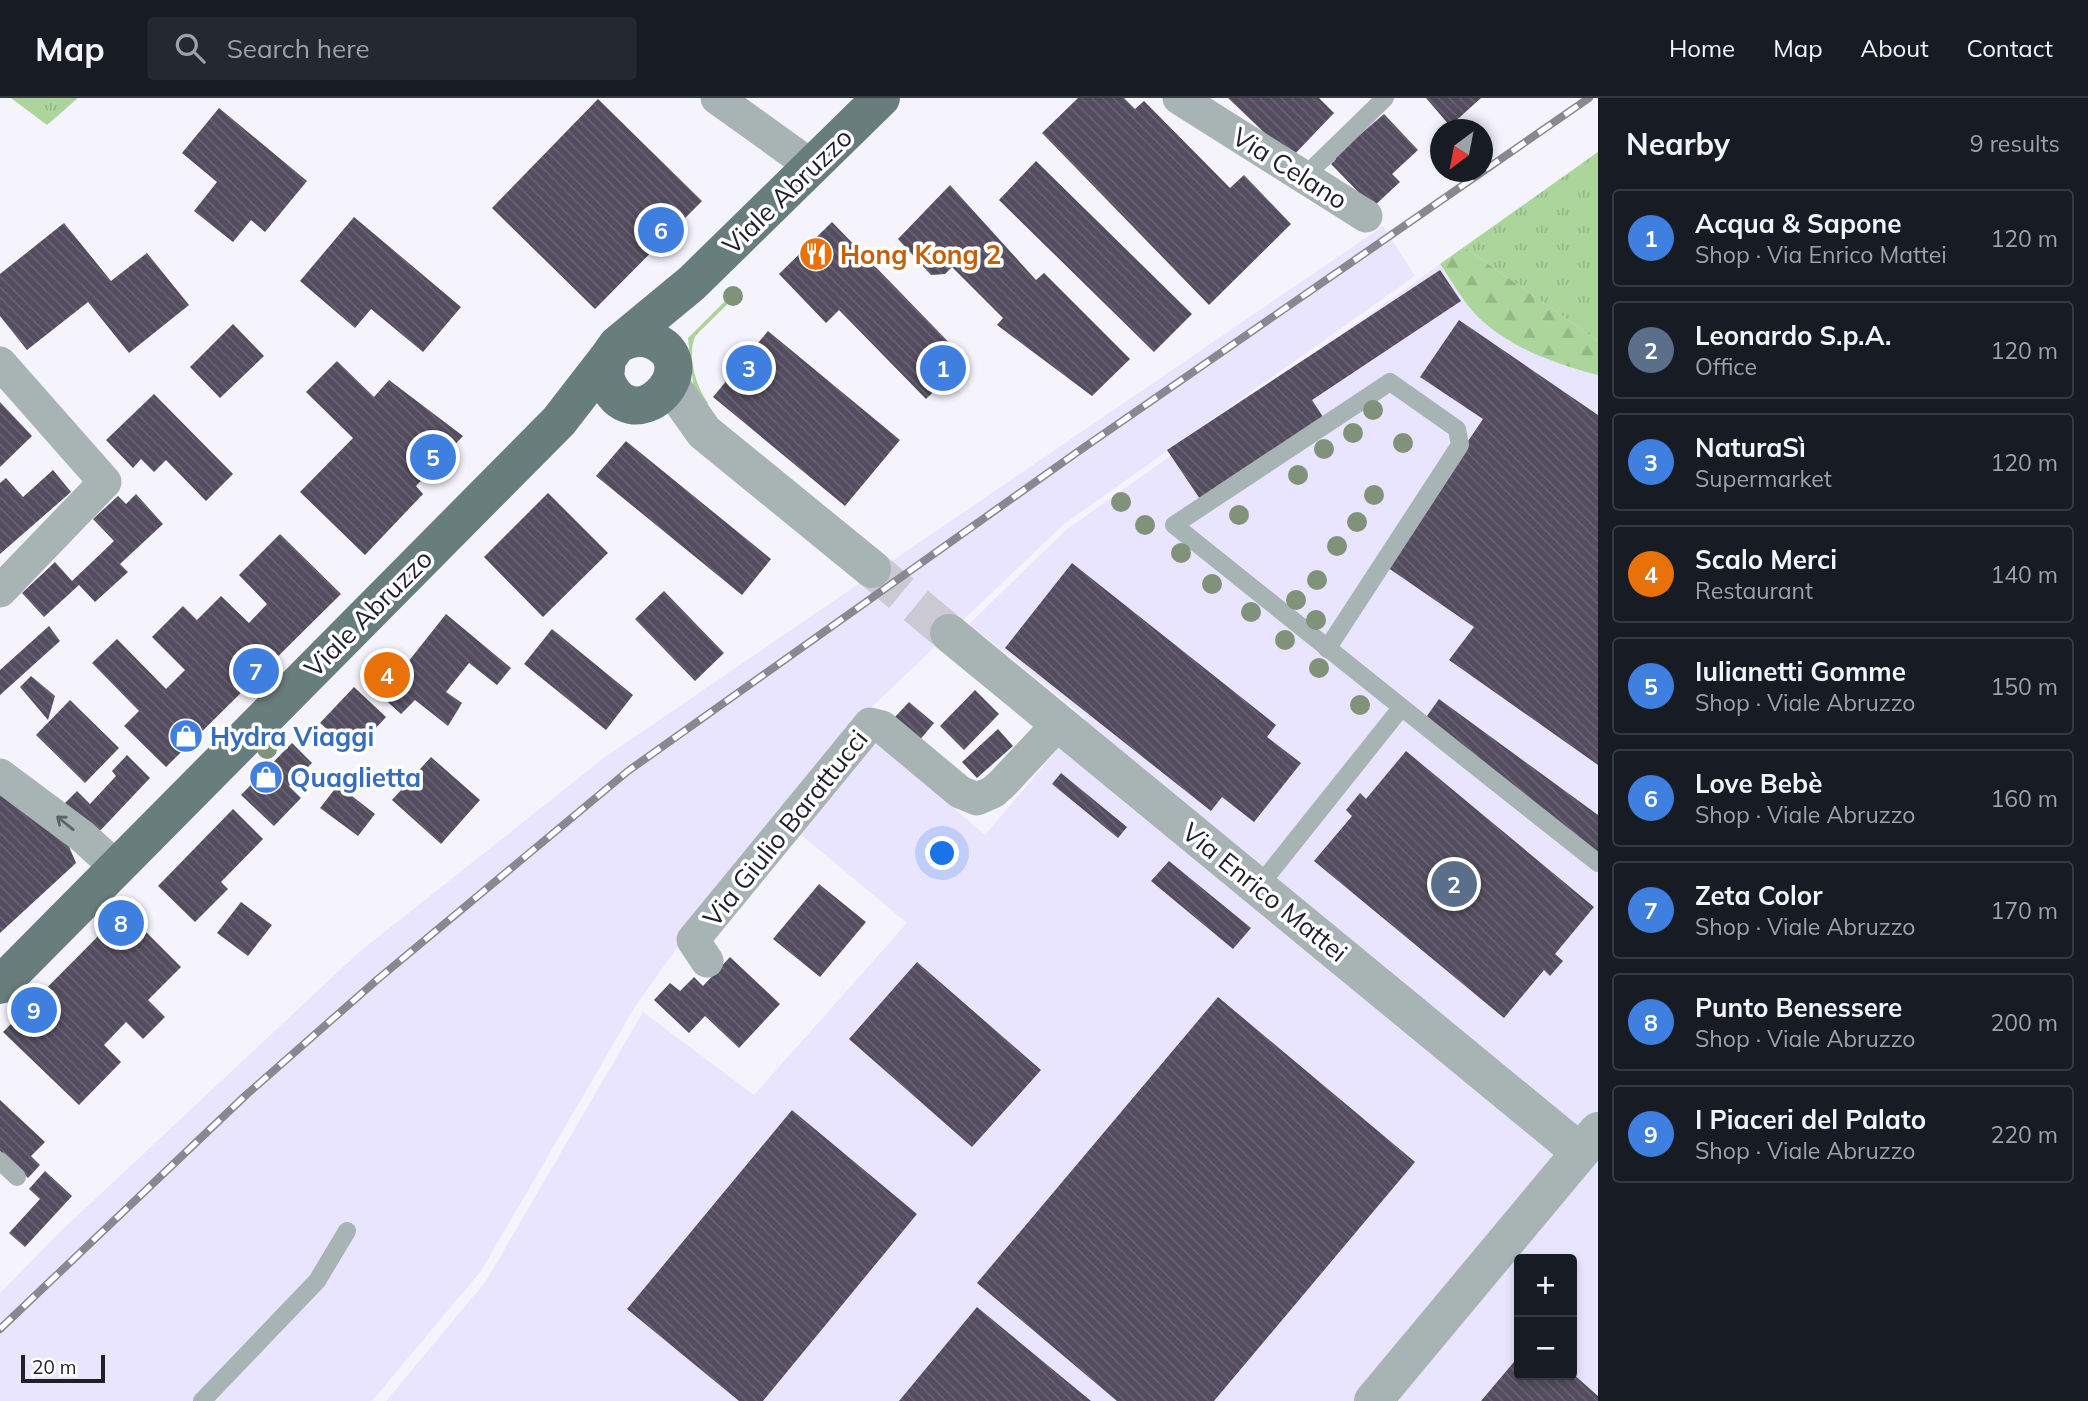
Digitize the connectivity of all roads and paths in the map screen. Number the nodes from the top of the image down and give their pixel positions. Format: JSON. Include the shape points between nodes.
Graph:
{"nodes":[{"id":1,"x":717,"y":98,"type":"edge"},
{"id":2,"x":881,"y":98,"type":"edge"},
{"id":3,"x":1179,"y":98,"type":"edge"},
{"id":4,"x":1385,"y":98,"type":"edge"},
{"id":5,"x":813,"y":167,"type":"junction"},
{"id":6,"x":1304,"y":177,"type":"junction"},
{"id":7,"x":1366,"y":216,"type":"dead end"},
{"id":8,"x":692,"y":283,"type":"junction"},
{"id":9,"x":612,"y":352,"type":"junction"},
{"id":10,"x":0,"y":363,"type":"edge"},
{"id":11,"x":651,"y":385,"type":"junction"},
{"id":12,"x":559,"y":421,"type":"junction"},
{"id":13,"x":872,"y":569,"type":"tunnel mouth"},
{"id":14,"x":0,"y":591,"type":"edge"},
{"id":15,"x":949,"y":633,"type":"tunnel mouth"},
{"id":16,"x":1327,"y":649,"type":"junction"},
{"id":17,"x":1401,"y":708,"type":"junction"},
{"id":18,"x":1059,"y":723,"type":"junction"},
{"id":19,"x":0,"y":775,"type":"edge"},
{"id":20,"x":1598,"y":863,"type":"edge"},
{"id":21,"x":117,"y":868,"type":"junction"},
{"id":22,"x":1259,"y":886,"type":"junction"},
{"id":23,"x":707,"y":961,"type":"dead end"},
{"id":24,"x":0,"y":985,"type":"edge"},
{"id":25,"x":1589,"y":1141,"type":"edge"},
{"id":26,"x":0,"y":1161,"type":"edge"},
{"id":27,"x":17,"y":1177,"type":"dead end"},
{"id":28,"x":347,"y":1231,"type":"dead end"},
{"id":29,"x":202,"y":1401,"type":"edge"},
{"id":30,"x":1373,"y":1401,"type":"edge"}],
"edges":[{"from":1,"to":5,"type":"street"},
{"from":2,"to":5,"type":"main road","name":"Viale Abruzzo"},
{"from":3,"to":6,"type":"street","name":"Via Celano"},
{"from":4,"to":6,"type":"lane"},
{"from":5,"to":8,"type":"main road","name":"Viale Abruzzo"},
{"from":6,"to":7,"type":"street","name":"Via Celano"},
{"from":8,"to":9,"type":"main road","name":"Viale Abruzzo"},
{"from":8,"to":11,"type":"main road","name":"Viale Abruzzo"},
{"from":9,"to":11,"type":"main road","via":[[605,377]]},
{"from":9,"to":11,"type":"main road","via":[[643,337]]},
{"from":9,"to":12,"type":"main road","name":"Viale Abruzzo"},
{"from":10,"to":14,"type":"street","via":[[105,482]]},
{"from":11,"to":12,"type":"main road","name":"Viale Abruzzo"},
{"from":11,"to":13,"type":"street"},
{"from":12,"to":21,"type":"main road","name":"Viale Abruzzo"},
{"from":15,"to":18,"type":"street","name":"Via Enrico Mattei"},
{"from":16,"to":16,"type":"lane","via":[[1174,526],[1390,382],[1457,429],[1460,445]]},
{"from":16,"to":17,"type":"lane"},
{"from":17,"to":20,"type":"lane"},
{"from":17,"to":22,"type":"lane"},
{"from":18,"to":22,"type":"street","name":"Via Enrico Mattei"},
{"from":18,"to":23,"type":"street","name":"Via Giulio Barattucci","via":[[1003,783],[977,799],[960,792],[882,727],[870,724],[693,940]]},
{"from":21,"to":19,"type":"street","one_way":true},
{"from":21,"to":24,"type":"main road","name":"Viale Abruzzo"},
{"from":22,"to":25,"type":"street","name":"Via Enrico Mattei"},
{"from":25,"to":30,"type":"street"},
{"from":26,"to":27,"type":"lane"},
{"from":28,"to":29,"type":"lane","via":[[317,1281]]}]}
